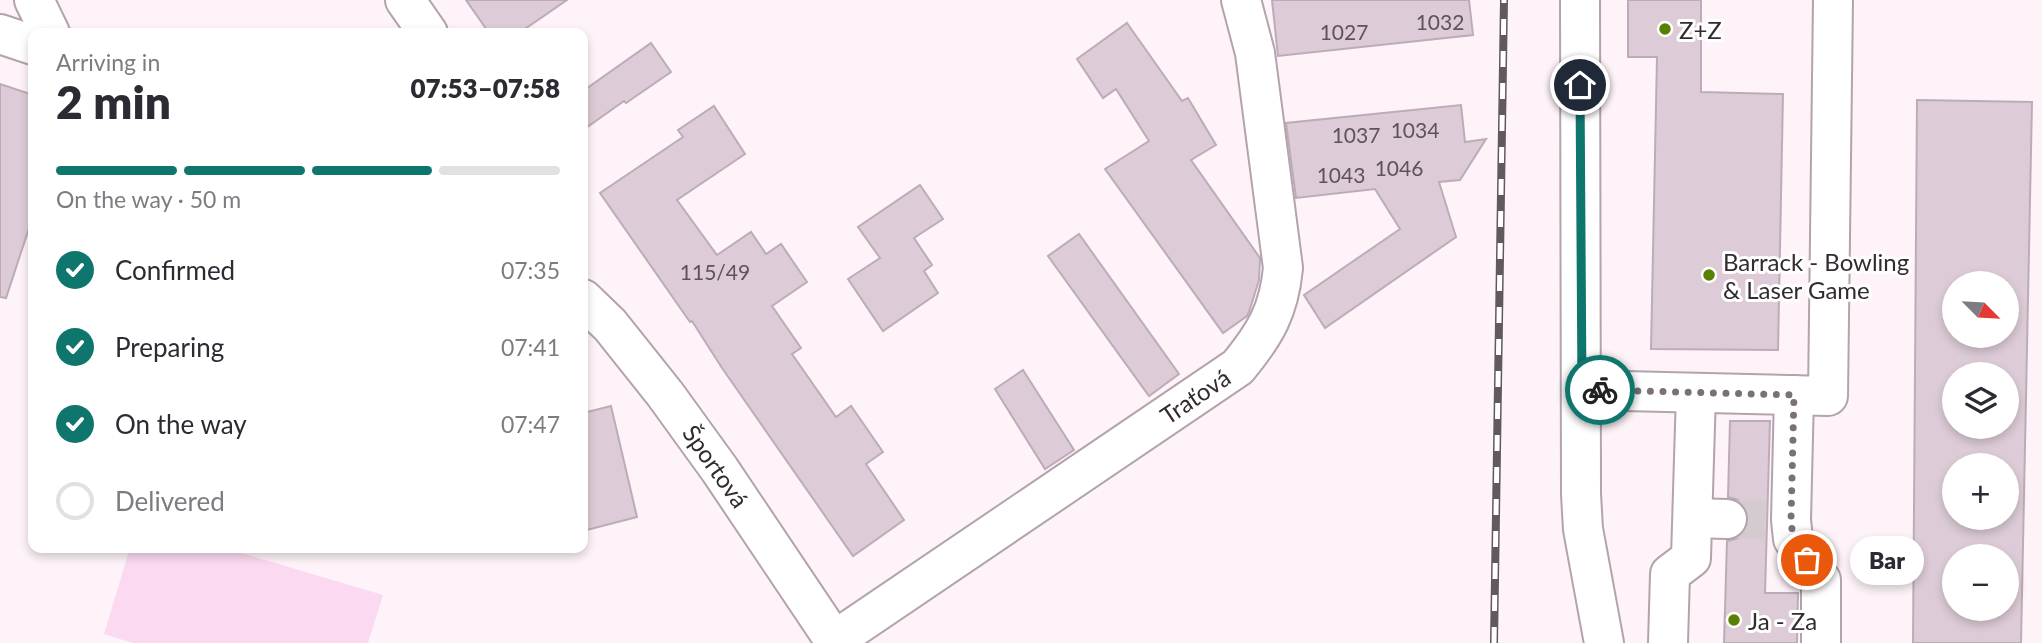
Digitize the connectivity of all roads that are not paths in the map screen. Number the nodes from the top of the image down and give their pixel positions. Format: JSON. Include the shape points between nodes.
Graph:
{"nodes":[{"id":1,"x":34,"y":0,"type":"edge"},
{"id":2,"x":405,"y":0,"type":"edge"},
{"id":3,"x":1241,"y":0,"type":"edge"},
{"id":4,"x":1580,"y":0,"type":"edge"},
{"id":5,"x":1833,"y":0,"type":"edge"},
{"id":6,"x":48,"y":28,"type":"edge"},
{"id":7,"x":425,"y":28,"type":"edge"},
{"id":8,"x":0,"y":34,"type":"edge"},
{"id":9,"x":28,"y":43,"type":"edge"},
{"id":10,"x":588,"y":287,"type":"edge"},
{"id":11,"x":596,"y":312,"type":"edge"},
{"id":12,"x":1582,"y":390,"type":"junction"},
{"id":13,"x":1696,"y":393,"type":"junction"},
{"id":14,"x":1794,"y":395,"type":"junction"},
{"id":15,"x":835,"y":641,"type":"edge"},
{"id":16,"x":1604,"y":643,"type":"edge"},
{"id":17,"x":1668,"y":643,"type":"edge"},
{"id":18,"x":1821,"y":643,"type":"edge"}],
"edges":[{"from":1,"to":6,"type":"street"},
{"from":2,"to":7,"type":"street"},
{"from":3,"to":15,"type":"street","name":"Traťová","via":[[1255,53],[1283,268],[1280,292],[1260,340],[1238,367]]},
{"from":4,"to":12,"type":"street"},
{"from":5,"to":14,"type":"street","via":[[1828,396]]},
{"from":8,"to":9,"type":"street"},
{"from":10,"to":11,"type":"street","name":"Športová"},
{"from":11,"to":15,"type":"street","name":"Športová","via":[[665,394]]},
{"from":12,"to":13,"type":"street"},
{"from":12,"to":16,"type":"street","via":[[1583,529]]},
{"from":13,"to":14,"type":"street"},
{"from":13,"to":17,"type":"street","via":[[1710,519],[1691,558],[1670,575]]},
{"from":14,"to":18,"type":"street","via":[[1779,520],[1821,580]]}]}
